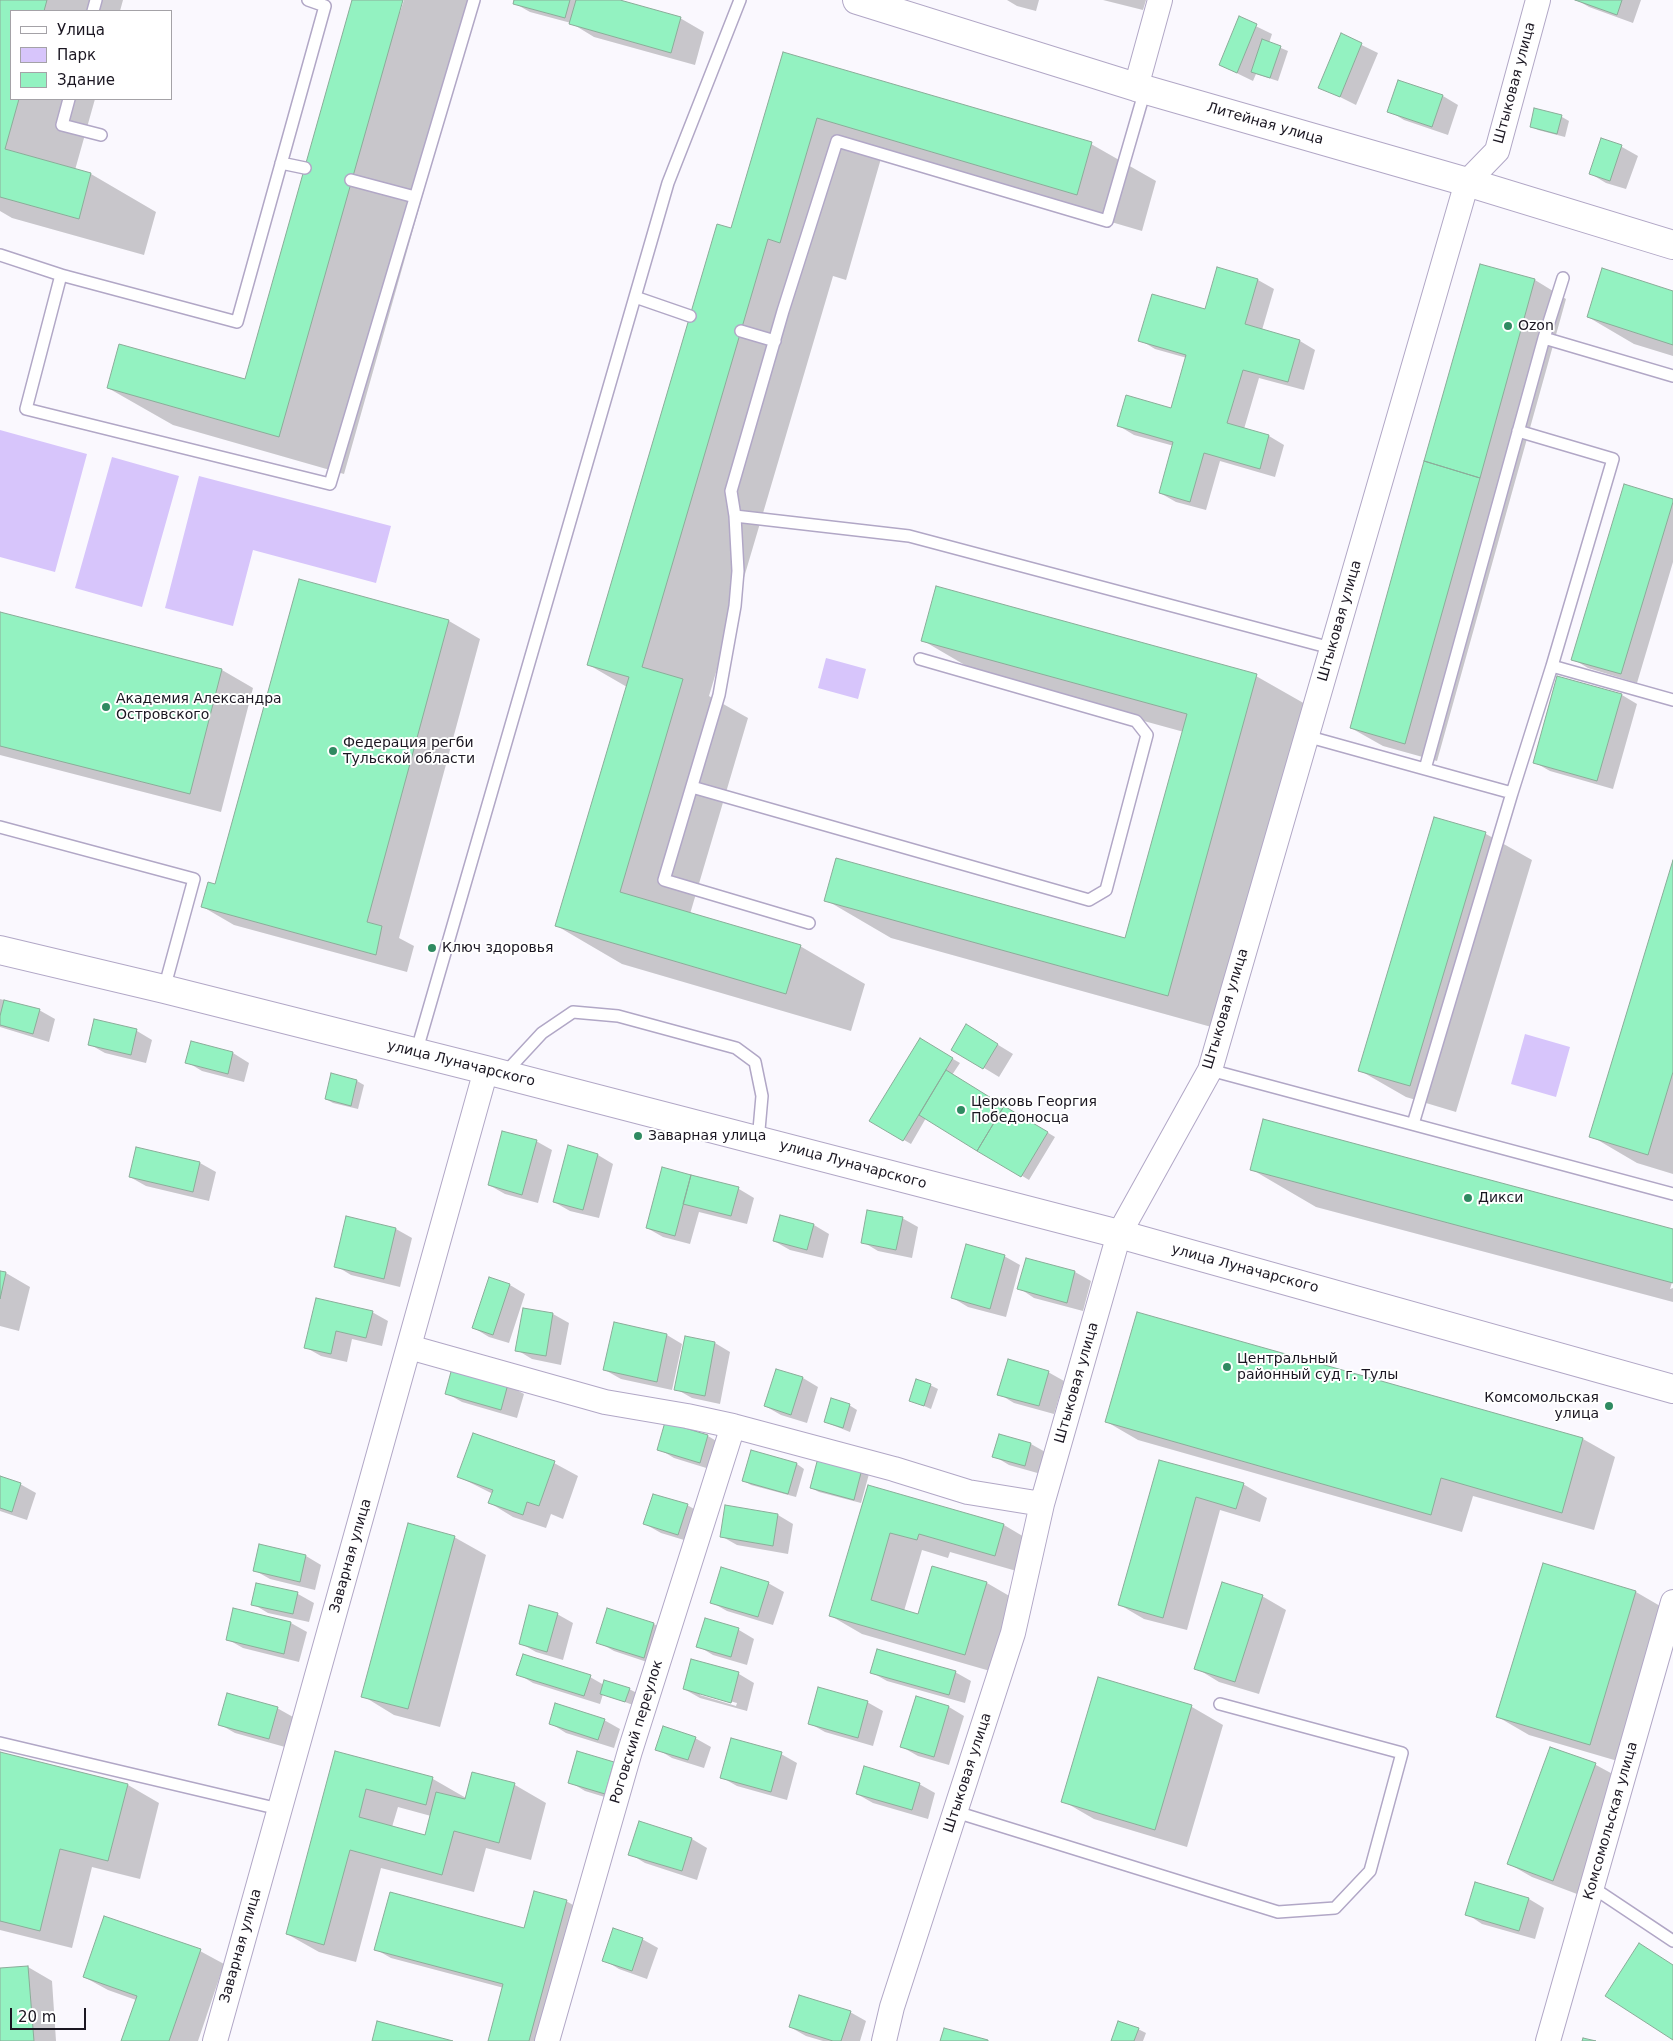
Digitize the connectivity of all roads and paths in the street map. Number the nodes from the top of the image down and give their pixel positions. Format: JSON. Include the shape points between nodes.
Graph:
{"nodes":[{"id":1,"x":308,"y":0,"type":"edge"},
{"id":2,"x":474,"y":0,"type":"edge"},
{"id":3,"x":740,"y":0,"type":"edge"},
{"id":4,"x":857,"y":0,"type":"edge"},
{"id":5,"x":1160,"y":0,"type":"edge"},
{"id":6,"x":1538,"y":0,"type":"edge"},
{"id":7,"x":1140,"y":88,"type":"junction"},
{"id":8,"x":69,"y":100,"type":"edge"},
{"id":9,"x":101,"y":135,"type":"dead end"},
{"id":10,"x":281,"y":163,"type":"junction"},
{"id":11,"x":304,"y":168,"type":"dead end"},
{"id":12,"x":351,"y":180,"type":"dead end"},
{"id":13,"x":1467,"y":182,"type":"junction"},
{"id":14,"x":416,"y":197,"type":"junction"},
{"id":15,"x":1673,"y":245,"type":"edge"},
{"id":16,"x":0,"y":255,"type":"edge"},
{"id":17,"x":61,"y":276,"type":"junction"},
{"id":18,"x":1563,"y":278,"type":"dead end"},
{"id":19,"x":635,"y":297,"type":"junction"},
{"id":20,"x":690,"y":316,"type":"dead end"},
{"id":21,"x":740,"y":330,"type":"dead end"},
{"id":22,"x":1544,"y":338,"type":"junction"},
{"id":23,"x":774,"y":341,"type":"junction"},
{"id":24,"x":1673,"y":376,"type":"edge"},
{"id":25,"x":1518,"y":431,"type":"junction"},
{"id":26,"x":735,"y":516,"type":"junction"},
{"id":27,"x":1331,"y":648,"type":"junction"},
{"id":28,"x":920,"y":659,"type":"dead end"},
{"id":29,"x":1552,"y":666,"type":"junction"},
{"id":30,"x":1673,"y":700,"type":"edge"},
{"id":31,"x":1306,"y":736,"type":"junction"},
{"id":32,"x":1424,"y":769,"type":"junction"},
{"id":33,"x":692,"y":787,"type":"junction"},
{"id":34,"x":1512,"y":793,"type":"junction"},
{"id":35,"x":0,"y":827,"type":"edge"},
{"id":36,"x":809,"y":923,"type":"dead end"},
{"id":37,"x":0,"y":950,"type":"edge"},
{"id":38,"x":164,"y":989,"type":"junction"},
{"id":39,"x":416,"y":1053,"type":"junction"},
{"id":40,"x":1210,"y":1070,"type":"junction"},
{"id":41,"x":495,"y":1072,"type":"junction"},
{"id":42,"x":1413,"y":1124,"type":"junction"},
{"id":43,"x":758,"y":1141,"type":"junction"},
{"id":44,"x":1673,"y":1194,"type":"edge"},
{"id":45,"x":1119,"y":1234,"type":"junction"},
{"id":46,"x":409,"y":1347,"type":"junction"},
{"id":47,"x":1673,"y":1389,"type":"edge"},
{"id":48,"x":732,"y":1426,"type":"junction"},
{"id":49,"x":1042,"y":1504,"type":"junction"},
{"id":50,"x":1673,"y":1602,"type":"edge"},
{"id":51,"x":1668,"y":1636,"type":"edge"},
{"id":52,"x":1220,"y":1704,"type":"dead end"},
{"id":53,"x":0,"y":1743,"type":"edge"},
{"id":54,"x":279,"y":1809,"type":"junction"},
{"id":55,"x":956,"y":1812,"type":"junction"},
{"id":56,"x":1592,"y":1887,"type":"junction"},
{"id":57,"x":1673,"y":1941,"type":"edge"},
{"id":58,"x":214,"y":2041,"type":"edge"},
{"id":59,"x":547,"y":2041,"type":"edge"},
{"id":60,"x":884,"y":2041,"type":"edge"},
{"id":61,"x":1548,"y":2041,"type":"edge"}],
"edges":[{"from":1,"to":10,"type":"lane","via":[[325,6]]},
{"from":2,"to":14,"type":"lane"},
{"from":3,"to":19,"type":"lane","via":[[668,183]]},
{"from":4,"to":7,"type":"main road","name":"Литейная улица"},
{"from":5,"to":7,"type":"street"},
{"from":6,"to":13,"type":"street","name":"Штыковая улица","via":[[1497,151]]},
{"from":7,"to":13,"type":"main road","name":"Литейная улица"},
{"from":7,"to":23,"type":"lane","via":[[1108,221],[837,141]]},
{"from":8,"to":9,"type":"lane","via":[[62,125]]},
{"from":10,"to":11,"type":"lane"},
{"from":10,"to":17,"type":"lane","via":[[237,322]]},
{"from":12,"to":14,"type":"lane"},
{"from":13,"to":15,"type":"main road","name":"Литейная улица"},
{"from":13,"to":27,"type":"street","name":"Штыковая улица"},
{"from":14,"to":17,"type":"lane","via":[[330,484],[26,409]]},
{"from":16,"to":17,"type":"lane"},
{"from":18,"to":22,"type":"lane"},
{"from":19,"to":20,"type":"lane"},
{"from":19,"to":39,"type":"lane"},
{"from":21,"to":23,"type":"lane"},
{"from":22,"to":24,"type":"lane"},
{"from":22,"to":25,"type":"lane"},
{"from":23,"to":26,"type":"lane","via":[[731,491]]},
{"from":25,"to":29,"type":"lane","via":[[1613,459]]},
{"from":25,"to":32,"type":"lane"},
{"from":26,"to":27,"type":"lane","via":[[909,536]]},
{"from":26,"to":33,"type":"lane","via":[[738,571],[735,606],[719,695]]},
{"from":27,"to":31,"type":"street","name":"Штыковая улица"},
{"from":28,"to":33,"type":"lane","via":[[1136,721],[1147,735],[1106,890],[1089,900]]},
{"from":29,"to":30,"type":"lane"},
{"from":29,"to":34,"type":"lane"},
{"from":31,"to":32,"type":"lane"},
{"from":31,"to":40,"type":"street","name":"Штыковая улица"},
{"from":32,"to":34,"type":"lane"},
{"from":33,"to":36,"type":"lane","via":[[664,880]]},
{"from":34,"to":42,"type":"lane"},
{"from":35,"to":38,"type":"lane","via":[[194,879]]},
{"from":37,"to":38,"type":"main road","name":"улица Луначарского"},
{"from":38,"to":39,"type":"main road","name":"улица Луначарского"},
{"from":39,"to":41,"type":"main road","name":"улица Луначарского"},
{"from":40,"to":42,"type":"lane"},
{"from":40,"to":45,"type":"street","name":"Штыковая улица"},
{"from":41,"to":43,"type":"main road","name":"улица Луначарского"},
{"from":41,"to":43,"type":"lane","via":[[573,1012],[618,1016],[736,1048],[755,1062],[762,1096]]},
{"from":41,"to":46,"type":"street","name":"Заварная улица"},
{"from":42,"to":44,"type":"lane"},
{"from":43,"to":45,"type":"main road","name":"улица Луначарского"},
{"from":45,"to":47,"type":"main road","name":"улица Луначарского"},
{"from":45,"to":49,"type":"street","name":"Штыковая улица"},
{"from":46,"to":48,"type":"street","via":[[605,1402]]},
{"from":46,"to":54,"type":"street","name":"Заварная улица"},
{"from":48,"to":49,"type":"street","via":[[968,1492]]},
{"from":48,"to":59,"type":"street","name":"Роговский переулок","via":[[630,1751]]},
{"from":49,"to":55,"type":"street","name":"Штыковая улица","via":[[1013,1633]]},
{"from":50,"to":51,"type":"street","name":"Комсомольская улица"},
{"from":51,"to":56,"type":"street","name":"Комсомольская улица"},
{"from":52,"to":55,"type":"lane","via":[[1402,1753],[1370,1872],[1335,1908],[1278,1912]]},
{"from":53,"to":54,"type":"lane"},
{"from":54,"to":58,"type":"street","name":"Заварная улица"},
{"from":55,"to":60,"type":"street","name":"Штыковая улица","via":[[892,2007]]},
{"from":56,"to":57,"type":"lane"},
{"from":56,"to":61,"type":"street","name":"Комсомольская улица"}]}
